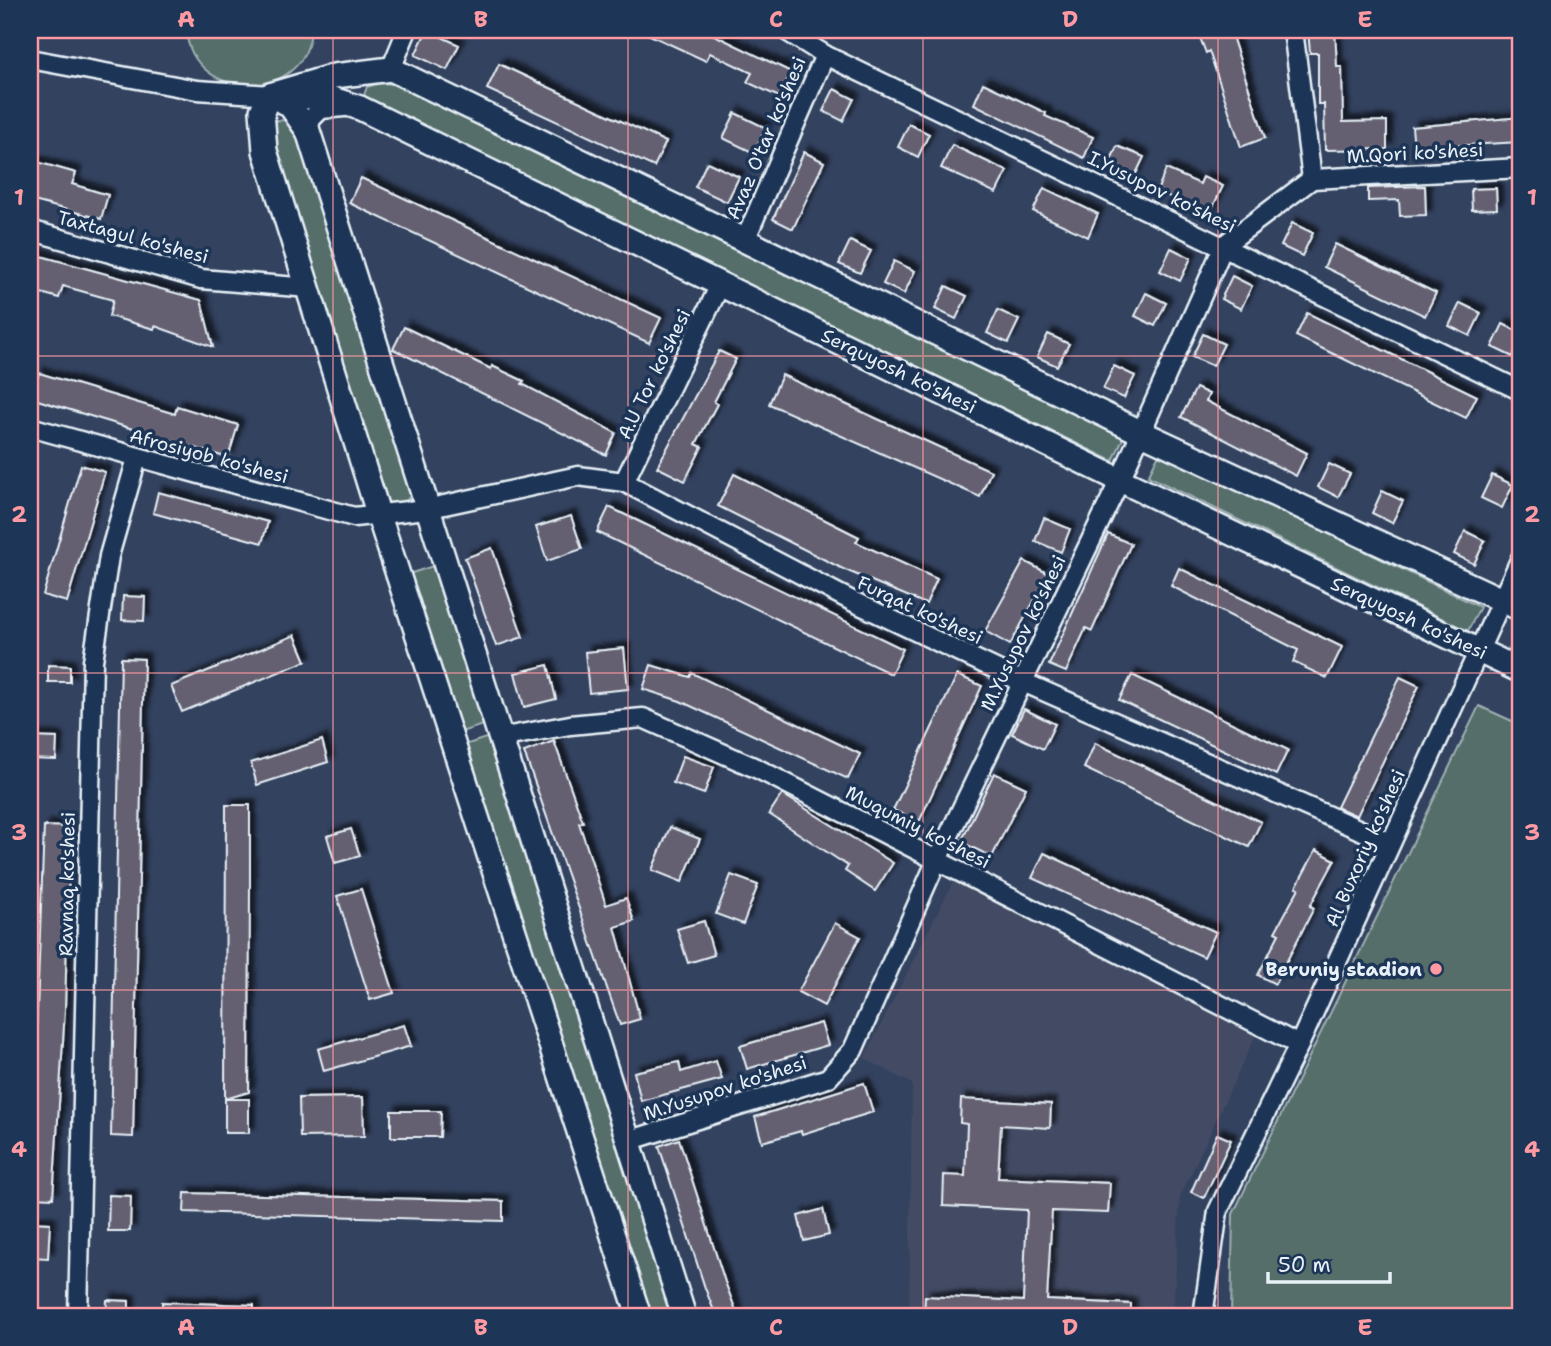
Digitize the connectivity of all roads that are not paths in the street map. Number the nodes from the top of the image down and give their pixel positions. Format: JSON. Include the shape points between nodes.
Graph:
{"nodes":[{"id":1,"x":407,"y":30,"type":"edge"},
{"id":2,"x":785,"y":30,"type":"edge"},
{"id":3,"x":1293,"y":30,"type":"edge"},
{"id":4,"x":825,"y":55,"type":"junction"},
{"id":5,"x":30,"y":59,"type":"edge"},
{"id":6,"x":391,"y":69,"type":"junction"},
{"id":7,"x":270,"y":95,"type":"junction"},
{"id":8,"x":360,"y":107,"type":"junction"},
{"id":9,"x":307,"y":131,"type":"junction"},
{"id":10,"x":1521,"y":168,"type":"edge"},
{"id":11,"x":1311,"y":179,"type":"junction"},
{"id":12,"x":30,"y":230,"type":"edge"},
{"id":13,"x":746,"y":238,"type":"junction"},
{"id":14,"x":1224,"y":245,"type":"junction"},
{"id":15,"x":721,"y":283,"type":"junction"},
{"id":16,"x":309,"y":288,"type":"junction"},
{"id":17,"x":1521,"y":391,"type":"edge"},
{"id":18,"x":30,"y":427,"type":"edge"},
{"id":19,"x":1140,"y":432,"type":"junction"},
{"id":20,"x":137,"y":458,"type":"junction"},
{"id":21,"x":1120,"y":480,"type":"junction"},
{"id":22,"x":624,"y":482,"type":"junction"},
{"id":23,"x":426,"y":509,"type":"junction"},
{"id":24,"x":379,"y":516,"type":"junction"},
{"id":25,"x":1521,"y":558,"type":"edge"},
{"id":26,"x":1511,"y":604,"type":"edge"},
{"id":27,"x":1479,"y":651,"type":"junction"},
{"id":28,"x":1521,"y":671,"type":"edge"},
{"id":29,"x":1023,"y":682,"type":"junction"},
{"id":30,"x":500,"y":738,"type":"junction"},
{"id":31,"x":1390,"y":843,"type":"junction"},
{"id":32,"x":937,"y":860,"type":"junction"},
{"id":33,"x":1299,"y":1045,"type":"junction"},
{"id":34,"x":628,"y":1141,"type":"junction"},
{"id":35,"x":79,"y":1316,"type":"edge"},
{"id":36,"x":639,"y":1316,"type":"edge"},
{"id":37,"x":684,"y":1316,"type":"edge"},
{"id":38,"x":1203,"y":1316,"type":"edge"}],
"edges":[{"from":1,"to":6,"type":"street"},
{"from":2,"to":4,"type":"street","name":"I.Yusupov ko'shesi"},
{"from":3,"to":11,"type":"street"},
{"from":4,"to":13,"type":"street","name":"Avaz O'tar ko'shesi"},
{"from":4,"to":14,"type":"street","name":"I.Yusupov ko'shesi"},
{"from":5,"to":7,"type":"street","name":"Serquyosh ko'shesi","via":[[197,90]]},
{"from":6,"to":7,"type":"street","name":"Serquyosh ko'shesi","via":[[334,76]]},
{"from":6,"to":13,"type":"street"},
{"from":7,"to":8,"type":"street","name":"Serquyosh ko'shesi","via":[[329,98]]},
{"from":7,"to":9,"type":"street","via":[[289,104]]},
{"from":7,"to":16,"type":"street","via":[[262,111],[265,151]]},
{"from":8,"to":9,"type":"street","via":[[321,109]]},
{"from":8,"to":15,"type":"street","name":"Serquyosh ko'shesi"},
{"from":9,"to":23,"type":"street"},
{"from":10,"to":11,"type":"street","name":"M.Qori ko'shesi"},
{"from":11,"to":14,"type":"street","name":"M.Yusupov ko'shesi"},
{"from":12,"to":16,"type":"street","name":"Taxtagul ko'shesi","via":[[201,279]]},
{"from":13,"to":19,"type":"street"},
{"from":14,"to":17,"type":"street","name":"I.Yusupov ko'shesi"},
{"from":14,"to":19,"type":"street","name":"M.Yusupov ko'shesi"},
{"from":15,"to":21,"type":"street","name":"Serquyosh ko'shesi"},
{"from":15,"to":22,"type":"street","name":"A.U Tor ko'shesi"},
{"from":16,"to":24,"type":"street"},
{"from":18,"to":20,"type":"street","name":"Afrosiyob ko'shesi"},
{"from":19,"to":21,"type":"street","name":"M.Yusupov ko'shesi"},
{"from":19,"to":26,"type":"street"},
{"from":20,"to":24,"type":"street","name":"Afrosiyob ko'shesi","via":[[354,517]]},
{"from":20,"to":35,"type":"street","name":"Ravnaq ko'shesi","via":[[109,556],[93,661]]},
{"from":21,"to":27,"type":"street","name":"Serquyosh ko'shesi"},
{"from":21,"to":29,"type":"street","name":"M.Yusupov ko'shesi"},
{"from":22,"to":23,"type":"street","name":"Furqat ko'shesi","via":[[578,476]]},
{"from":22,"to":29,"type":"street","name":"Furqat ko'shesi","via":[[850,600]]},
{"from":23,"to":24,"type":"street","name":"Afrosiyob ko'shesi"},
{"from":23,"to":30,"type":"street"},
{"from":24,"to":36,"type":"street"},
{"from":25,"to":26,"type":"street","name":"Al Buxoriy ko'shesi"},
{"from":26,"to":27,"type":"street","name":"Al Buxoriy ko'shesi"},
{"from":27,"to":28,"type":"street","name":"Serquyosh ko'shesi"},
{"from":27,"to":31,"type":"street","name":"Al Buxoriy ko'shesi"},
{"from":29,"to":31,"type":"street","name":"Furqat ko'shesi"},
{"from":29,"to":32,"type":"street","name":"M.Yusupov ko'shesi"},
{"from":30,"to":32,"type":"street","name":"Muqumiy ko'shesi","via":[[643,718],[758,769]]},
{"from":30,"to":34,"type":"street"},
{"from":31,"to":33,"type":"street","name":"Al Buxoriy ko'shesi"},
{"from":32,"to":33,"type":"street","name":"Muqumiy ko'shesi"},
{"from":32,"to":34,"type":"street","name":"M.Yusupov ko'shesi","via":[[853,1050],[828,1078]]},
{"from":33,"to":38,"type":"street","name":"Al Buxoriy ko'shesi","via":[[1218,1211]]},
{"from":34,"to":37,"type":"street"}]}
